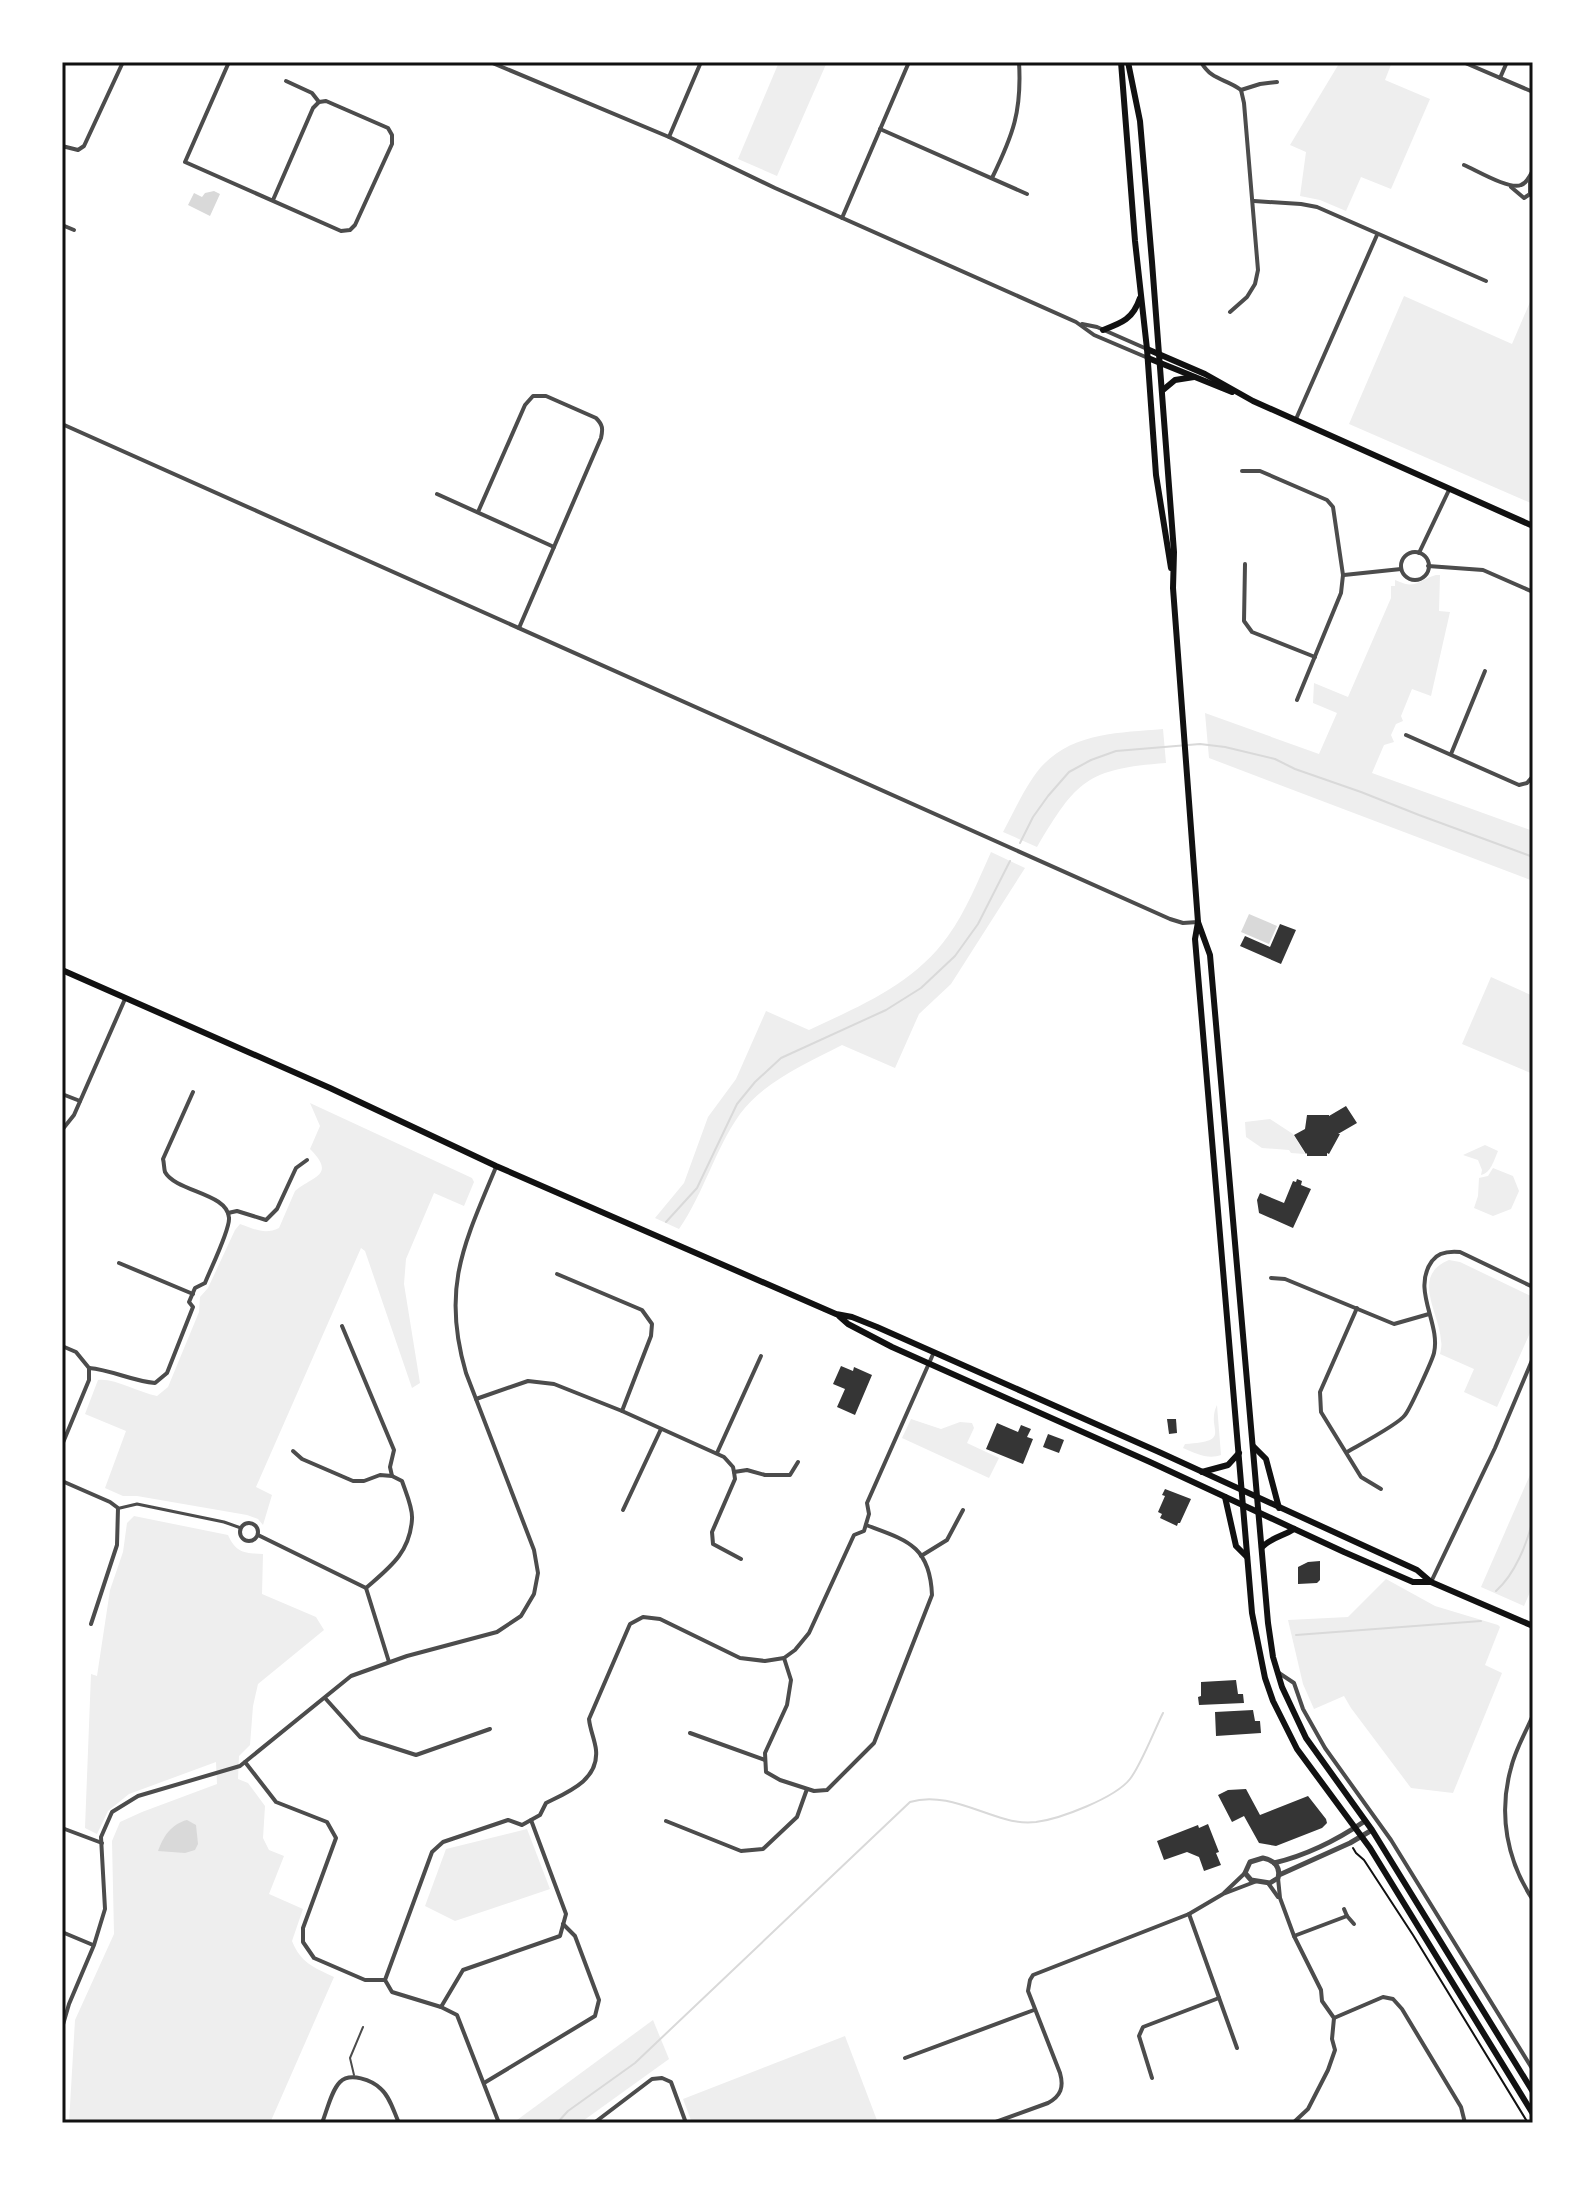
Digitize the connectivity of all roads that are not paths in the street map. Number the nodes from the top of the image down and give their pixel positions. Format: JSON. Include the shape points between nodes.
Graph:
{"nodes":[{"id":1,"x":123,"y":62,"type":"edge"},
{"id":2,"x":229,"y":62,"type":"edge"},
{"id":3,"x":490,"y":62,"type":"edge"},
{"id":4,"x":701,"y":62,"type":"edge"},
{"id":5,"x":909,"y":62,"type":"edge"},
{"id":6,"x":1019,"y":62,"type":"edge"},
{"id":7,"x":1121,"y":62,"type":"edge"},
{"id":8,"x":1128,"y":62,"type":"edge"},
{"id":9,"x":1201,"y":62,"type":"edge"},
{"id":10,"x":1463,"y":62,"type":"edge"},
{"id":11,"x":1507,"y":62,"type":"edge"},
{"id":12,"x":1500,"y":78,"type":"junction"},
{"id":13,"x":286,"y":81,"type":"dead end"},
{"id":14,"x":1277,"y":82,"type":"dead end"},
{"id":15,"x":1241,"y":90,"type":"junction"},
{"id":16,"x":1533,"y":92,"type":"edge"},
{"id":17,"x":1137,"y":100,"type":"junction"},
{"id":18,"x":319,"y":102,"type":"junction"},
{"id":19,"x":1124,"y":106,"type":"junction"},
{"id":20,"x":880,"y":129,"type":"junction"},
{"id":21,"x":669,"y":137,"type":"junction"},
{"id":22,"x":62,"y":146,"type":"edge"},
{"id":23,"x":1464,"y":165,"type":"dead end"},
{"id":24,"x":1533,"y":170,"type":"edge"},
{"id":25,"x":1530,"y":177,"type":"junction"},
{"id":26,"x":992,"y":178,"type":"junction"},
{"id":27,"x":1511,"y":187,"type":"junction"},
{"id":28,"x":1027,"y":194,"type":"dead end"},
{"id":29,"x":273,"y":200,"type":"junction"},
{"id":30,"x":1254,"y":201,"type":"junction"},
{"id":31,"x":842,"y":218,"type":"junction"},
{"id":32,"x":62,"y":225,"type":"edge"},
{"id":33,"x":74,"y":230,"type":"dead end"},
{"id":34,"x":1378,"y":234,"type":"junction"},
{"id":35,"x":1486,"y":281,"type":"dead end"},
{"id":36,"x":1141,"y":296,"type":"junction"},
{"id":37,"x":1230,"y":312,"type":"dead end"},
{"id":38,"x":1076,"y":322,"type":"junction"},
{"id":39,"x":1103,"y":330,"type":"junction"},
{"id":40,"x":1147,"y":349,"type":"junction"},
{"id":41,"x":1159,"y":353,"type":"junction"},
{"id":42,"x":1148,"y":358,"type":"junction"},
{"id":43,"x":1160,"y":363,"type":"junction"},
{"id":44,"x":1194,"y":377,"type":"junction"},
{"id":45,"x":1163,"y":390,"type":"junction"},
{"id":46,"x":1240,"y":394,"type":"junction"},
{"id":47,"x":1296,"y":419,"type":"junction"},
{"id":48,"x":62,"y":424,"type":"edge"},
{"id":49,"x":1242,"y":471,"type":"dead end"},
{"id":50,"x":1449,"y":490,"type":"junction"},
{"id":51,"x":437,"y":494,"type":"dead end"},
{"id":52,"x":478,"y":512,"type":"junction"},
{"id":53,"x":1533,"y":526,"type":"edge"},
{"id":54,"x":554,"y":547,"type":"junction"},
{"id":55,"x":1419,"y":553,"type":"junction"},
{"id":56,"x":1245,"y":564,"type":"dead end"},
{"id":57,"x":1428,"y":566,"type":"junction"},
{"id":58,"x":1401,"y":569,"type":"junction"},
{"id":59,"x":1173,"y":575,"type":"junction"},
{"id":60,"x":1343,"y":575,"type":"junction"},
{"id":61,"x":1533,"y":592,"type":"edge"},
{"id":62,"x":519,"y":628,"type":"junction"},
{"id":63,"x":1315,"y":657,"type":"junction"},
{"id":64,"x":1485,"y":671,"type":"dead end"},
{"id":65,"x":1297,"y":700,"type":"dead end"},
{"id":66,"x":1406,"y":735,"type":"dead end"},
{"id":67,"x":1451,"y":754,"type":"junction"},
{"id":68,"x":1533,"y":776,"type":"edge"},
{"id":69,"x":1198,"y":922,"type":"junction"},
{"id":70,"x":62,"y":970,"type":"edge"},
{"id":71,"x":125,"y":999,"type":"junction"},
{"id":72,"x":193,"y":1092,"type":"dead end"},
{"id":73,"x":62,"y":1094,"type":"edge"},
{"id":74,"x":80,"y":1101,"type":"junction"},
{"id":75,"x":62,"y":1130,"type":"edge"},
{"id":76,"x":307,"y":1160,"type":"dead end"},
{"id":77,"x":496,"y":1166,"type":"junction"},
{"id":78,"x":228,"y":1213,"type":"junction"},
{"id":79,"x":119,"y":1263,"type":"dead end"},
{"id":80,"x":557,"y":1274,"type":"dead end"},
{"id":81,"x":1271,"y":1278,"type":"dead end"},
{"id":82,"x":1533,"y":1287,"type":"edge"},
{"id":83,"x":193,"y":1294,"type":"junction"},
{"id":84,"x":1357,"y":1308,"type":"junction"},
{"id":85,"x":836,"y":1314,"type":"junction"},
{"id":86,"x":1429,"y":1314,"type":"junction"},
{"id":87,"x":342,"y":1326,"type":"dead end"},
{"id":88,"x":62,"y":1346,"type":"edge"},
{"id":89,"x":934,"y":1352,"type":"junction"},
{"id":90,"x":761,"y":1356,"type":"dead end"},
{"id":91,"x":1533,"y":1358,"type":"edge"},
{"id":92,"x":929,"y":1364,"type":"junction"},
{"id":93,"x":89,"y":1368,"type":"junction"},
{"id":94,"x":476,"y":1399,"type":"junction"},
{"id":95,"x":622,"y":1411,"type":"junction"},
{"id":96,"x":662,"y":1429,"type":"junction"},
{"id":97,"x":62,"y":1445,"type":"edge"},
{"id":98,"x":1254,"y":1447,"type":"junction"},
{"id":99,"x":293,"y":1451,"type":"dead end"},
{"id":100,"x":1347,"y":1452,"type":"junction"},
{"id":101,"x":1239,"y":1453,"type":"junction"},
{"id":102,"x":717,"y":1454,"type":"junction"},
{"id":103,"x":798,"y":1462,"type":"dead end"},
{"id":104,"x":734,"y":1472,"type":"junction"},
{"id":105,"x":1202,"y":1472,"type":"junction"},
{"id":106,"x":392,"y":1476,"type":"junction"},
{"id":107,"x":62,"y":1481,"type":"edge"},
{"id":108,"x":1381,"y":1489,"type":"dead end"},
{"id":109,"x":1243,"y":1491,"type":"junction"},
{"id":110,"x":1225,"y":1497,"type":"junction"},
{"id":111,"x":1258,"y":1498,"type":"junction"},
{"id":112,"x":1244,"y":1505,"type":"junction"},
{"id":113,"x":118,"y":1508,"type":"junction"},
{"id":114,"x":1279,"y":1508,"type":"junction"},
{"id":115,"x":623,"y":1510,"type":"dead end"},
{"id":116,"x":963,"y":1510,"type":"dead end"},
{"id":117,"x":1259,"y":1513,"type":"junction"},
{"id":118,"x":866,"y":1525,"type":"junction"},
{"id":119,"x":241,"y":1528,"type":"junction"},
{"id":120,"x":1294,"y":1529,"type":"junction"},
{"id":121,"x":258,"y":1535,"type":"junction"},
{"id":122,"x":1262,"y":1547,"type":"junction"},
{"id":123,"x":921,"y":1556,"type":"junction"},
{"id":124,"x":1247,"y":1557,"type":"junction"},
{"id":125,"x":741,"y":1559,"type":"dead end"},
{"id":126,"x":1431,"y":1582,"type":"junction"},
{"id":127,"x":366,"y":1588,"type":"junction"},
{"id":128,"x":91,"y":1624,"type":"dead end"},
{"id":129,"x":1533,"y":1626,"type":"edge"},
{"id":130,"x":784,"y":1658,"type":"junction"},
{"id":131,"x":389,"y":1662,"type":"junction"},
{"id":132,"x":1277,"y":1672,"type":"junction"},
{"id":133,"x":325,"y":1697,"type":"junction"},
{"id":134,"x":1533,"y":1715,"type":"edge"},
{"id":135,"x":490,"y":1729,"type":"dead end"},
{"id":136,"x":690,"y":1733,"type":"dead end"},
{"id":137,"x":765,"y":1760,"type":"junction"},
{"id":138,"x":245,"y":1762,"type":"junction"},
{"id":139,"x":807,"y":1789,"type":"junction"},
{"id":140,"x":531,"y":1820,"type":"junction"},
{"id":141,"x":666,"y":1821,"type":"dead end"},
{"id":142,"x":1365,"y":1821,"type":"junction"},
{"id":143,"x":62,"y":1828,"type":"edge"},
{"id":144,"x":1355,"y":1828,"type":"junction"},
{"id":145,"x":1372,"y":1830,"type":"junction"},
{"id":146,"x":1361,"y":1837,"type":"junction"},
{"id":147,"x":102,"y":1843,"type":"junction"},
{"id":148,"x":1274,"y":1863,"type":"junction"},
{"id":149,"x":1245,"y":1873,"type":"junction"},
{"id":150,"x":1279,"y":1877,"type":"junction"},
{"id":151,"x":1257,"y":1881,"type":"junction"},
{"id":152,"x":1268,"y":1883,"type":"junction"},
{"id":153,"x":1223,"y":1894,"type":"junction"},
{"id":154,"x":1280,"y":1898,"type":"junction"},
{"id":155,"x":1533,"y":1900,"type":"edge"},
{"id":156,"x":1344,"y":1909,"type":"dead end"},
{"id":157,"x":1189,"y":1914,"type":"junction"},
{"id":158,"x":1347,"y":1916,"type":"junction"},
{"id":159,"x":563,"y":1924,"type":"junction"},
{"id":160,"x":1354,"y":1924,"type":"dead end"},
{"id":161,"x":62,"y":1932,"type":"edge"},
{"id":162,"x":1294,"y":1936,"type":"junction"},
{"id":163,"x":94,"y":1945,"type":"junction"},
{"id":164,"x":385,"y":1980,"type":"junction"},
{"id":165,"x":1219,"y":1998,"type":"junction"},
{"id":166,"x":441,"y":2007,"type":"junction"},
{"id":167,"x":1034,"y":2010,"type":"junction"},
{"id":168,"x":1334,"y":2018,"type":"junction"},
{"id":169,"x":62,"y":2026,"type":"edge"},
{"id":170,"x":363,"y":2027,"type":"dead end"},
{"id":171,"x":1237,"y":2048,"type":"dead end"},
{"id":172,"x":905,"y":2058,"type":"dead end"},
{"id":173,"x":1533,"y":2070,"type":"edge"},
{"id":174,"x":354,"y":2076,"type":"junction"},
{"id":175,"x":1152,"y":2078,"type":"dead end"},
{"id":176,"x":484,"y":2083,"type":"junction"},
{"id":177,"x":1533,"y":2092,"type":"edge"},
{"id":178,"x":1533,"y":2114,"type":"edge"},
{"id":179,"x":322,"y":2123,"type":"edge"},
{"id":180,"x":399,"y":2123,"type":"edge"},
{"id":181,"x":499,"y":2123,"type":"edge"},
{"id":182,"x":594,"y":2123,"type":"edge"},
{"id":183,"x":686,"y":2123,"type":"edge"},
{"id":184,"x":993,"y":2123,"type":"edge"},
{"id":185,"x":1293,"y":2123,"type":"edge"},
{"id":186,"x":1465,"y":2123,"type":"edge"}],
"edges":[{"from":1,"to":22,"type":"street","via":[[84,146]]},
{"from":2,"to":29,"type":"street","via":[[185,162]]},
{"from":3,"to":21,"type":"street"},
{"from":4,"to":21,"type":"street"},
{"from":5,"to":20,"type":"street"},
{"from":6,"to":26,"type":"street","via":[[1018,114]]},
{"from":7,"to":19,"type":"main road"},
{"from":8,"to":17,"type":"main road"},
{"from":9,"to":15,"type":"street","via":[[1207,72]]},
{"from":10,"to":12,"type":"street"},
{"from":11,"to":12,"type":"street"},
{"from":12,"to":16,"type":"street"},
{"from":13,"to":18,"type":"street"},
{"from":14,"to":15,"type":"street"},
{"from":15,"to":30,"type":"street"},
{"from":17,"to":19,"type":"main road"},
{"from":17,"to":41,"type":"main road"},
{"from":18,"to":29,"type":"street"},
{"from":18,"to":29,"type":"street","via":[[388,128],[392,135],[355,225],[341,231]]},
{"from":19,"to":36,"type":"main road"},
{"from":20,"to":26,"type":"street"},
{"from":20,"to":31,"type":"street"},
{"from":21,"to":31,"type":"street"},
{"from":23,"to":27,"type":"street"},
{"from":24,"to":25,"type":"street"},
{"from":25,"to":27,"type":"street"},
{"from":25,"to":27,"type":"street","via":[[1530,194],[1524,198]]},
{"from":26,"to":28,"type":"street"},
{"from":30,"to":34,"type":"street","via":[[1317,207]]},
{"from":30,"to":37,"type":"street","via":[[1255,284]]},
{"from":31,"to":38,"type":"street"},
{"from":32,"to":33,"type":"street"},
{"from":34,"to":35,"type":"street"},
{"from":34,"to":47,"type":"street"},
{"from":36,"to":39,"type":"main road","via":[[1129,319]]},
{"from":36,"to":40,"type":"main road"},
{"from":38,"to":39,"type":"street"},
{"from":38,"to":42,"type":"street"},
{"from":39,"to":40,"type":"street"},
{"from":40,"to":41,"type":"main road"},
{"from":40,"to":42,"type":"main road"},
{"from":41,"to":43,"type":"main road"},
{"from":41,"to":46,"type":"main road"},
{"from":42,"to":43,"type":"main road"},
{"from":42,"to":59,"type":"main road","via":[[1156,475]]},
{"from":43,"to":44,"type":"main road"},
{"from":43,"to":45,"type":"main road"},
{"from":44,"to":45,"type":"main road","via":[[1175,380]]},
{"from":44,"to":46,"type":"main road"},
{"from":45,"to":59,"type":"main road"},
{"from":46,"to":47,"type":"main road"},
{"from":47,"to":50,"type":"main road"},
{"from":48,"to":62,"type":"street"},
{"from":49,"to":60,"type":"street","via":[[1260,471],[1327,500],[1333,507]]},
{"from":50,"to":53,"type":"main road"},
{"from":50,"to":55,"type":"street"},
{"from":51,"to":52,"type":"street"},
{"from":52,"to":54,"type":"street"},
{"from":52,"to":54,"type":"street","via":[[533,396],[546,396],[596,418],[603,428],[601,438]]},
{"from":54,"to":62,"type":"street"},
{"from":55,"to":57,"type":"street"},
{"from":55,"to":58,"type":"street","via":[[1406,555]]},
{"from":56,"to":63,"type":"street","via":[[1244,621],[1252,632]]},
{"from":57,"to":58,"type":"street","via":[[1423,577],[1415,579]]},
{"from":57,"to":61,"type":"street","via":[[1483,570]]},
{"from":58,"to":60,"type":"street"},
{"from":59,"to":69,"type":"main road"},
{"from":60,"to":63,"type":"street"},
{"from":62,"to":69,"type":"street","via":[[1170,919]]},
{"from":63,"to":65,"type":"street"},
{"from":64,"to":67,"type":"street"},
{"from":66,"to":67,"type":"street"},
{"from":67,"to":68,"type":"street","via":[[1519,785]]},
{"from":69,"to":98,"type":"main road","via":[[1210,955]]},
{"from":69,"to":101,"type":"main road","via":[[1195,939]]},
{"from":70,"to":71,"type":"main road"},
{"from":71,"to":74,"type":"street"},
{"from":71,"to":77,"type":"main road"},
{"from":72,"to":78,"type":"street","via":[[163,1159],[165,1171],[223,1204]]},
{"from":73,"to":74,"type":"street"},
{"from":74,"to":75,"type":"street"},
{"from":76,"to":78,"type":"street","via":[[296,1168],[277,1209],[266,1220]]},
{"from":77,"to":85,"type":"main road"},
{"from":77,"to":94,"type":"street","via":[[472,1221],[454,1303],[461,1354]]},
{"from":78,"to":83,"type":"street","via":[[205,1283]]},
{"from":79,"to":83,"type":"street"},
{"from":80,"to":95,"type":"street","via":[[642,1310],[652,1324]]},
{"from":81,"to":84,"type":"street"},
{"from":82,"to":86,"type":"street","via":[[1460,1252],[1442,1253],[1432,1260],[1424,1282]]},
{"from":83,"to":93,"type":"street","via":[[193,1307],[167,1373],[155,1383]]},
{"from":84,"to":86,"type":"street","via":[[1394,1324]]},
{"from":84,"to":100,"type":"street","via":[[1320,1392],[1321,1412]]},
{"from":85,"to":89,"type":"main road"},
{"from":85,"to":92,"type":"main road"},
{"from":86,"to":100,"type":"street","via":[[1434,1353],[1405,1417]]},
{"from":87,"to":106,"type":"street","via":[[394,1450]]},
{"from":88,"to":93,"type":"street","via":[[76,1352]]},
{"from":89,"to":92,"type":"street"},
{"from":89,"to":105,"type":"main road"},
{"from":90,"to":102,"type":"street"},
{"from":91,"to":126,"type":"street"},
{"from":92,"to":110,"type":"main road"},
{"from":92,"to":118,"type":"street","via":[[867,1503]]},
{"from":93,"to":97,"type":"street"},
{"from":94,"to":95,"type":"street","via":[[528,1381],[554,1384]]},
{"from":94,"to":131,"type":"street","via":[[534,1550],[534,1594],[521,1616],[497,1632]]},
{"from":95,"to":96,"type":"street"},
{"from":96,"to":102,"type":"street"},
{"from":96,"to":115,"type":"street"},
{"from":98,"to":111,"type":"main road"},
{"from":98,"to":114,"type":"main road","via":[[1266,1459]]},
{"from":99,"to":106,"type":"street","via":[[353,1481]]},
{"from":100,"to":108,"type":"street","via":[[1361,1477]]},
{"from":101,"to":105,"type":"main road","via":[[1228,1465]]},
{"from":101,"to":109,"type":"main road"},
{"from":102,"to":104,"type":"street"},
{"from":103,"to":104,"type":"street","via":[[790,1475]]},
{"from":104,"to":125,"type":"street","via":[[712,1532],[713,1544]]},
{"from":105,"to":109,"type":"main road"},
{"from":106,"to":127,"type":"street","via":[[402,1481],[413,1518],[394,1565]]},
{"from":107,"to":113,"type":"street"},
{"from":109,"to":111,"type":"main road"},
{"from":109,"to":112,"type":"main road"},
{"from":110,"to":112,"type":"main road"},
{"from":110,"to":124,"type":"main road","via":[[1236,1546]]},
{"from":111,"to":114,"type":"main road"},
{"from":111,"to":117,"type":"main road"},
{"from":112,"to":117,"type":"main road"},
{"from":112,"to":124,"type":"main road"},
{"from":113,"to":119,"type":"street","via":[[137,1504]]},
{"from":113,"to":128,"type":"street","via":[[117,1545]]},
{"from":114,"to":126,"type":"main road","via":[[1417,1570]]},
{"from":116,"to":123,"type":"street","via":[[947,1540]]},
{"from":117,"to":120,"type":"main road"},
{"from":117,"to":122,"type":"main road"},
{"from":118,"to":123,"type":"street","via":[[907,1541]]},
{"from":118,"to":130,"type":"street","via":[[854,1535],[809,1633]]},
{"from":119,"to":121,"type":"street","via":[[253,1524]]},
{"from":119,"to":121,"type":"street","via":[[245,1539]]},
{"from":120,"to":122,"type":"main road"},
{"from":120,"to":126,"type":"main road","via":[[1413,1582]]},
{"from":121,"to":127,"type":"street"},
{"from":122,"to":132,"type":"main road"},
{"from":123,"to":139,"type":"street","via":[[932,1595],[874,1743],[827,1790]]},
{"from":124,"to":144,"type":"main road","via":[[1254,1627],[1273,1701],[1297,1749]]},
{"from":126,"to":129,"type":"main road"},
{"from":127,"to":131,"type":"street"},
{"from":130,"to":137,"type":"street","via":[[791,1680],[787,1705]]},
{"from":130,"to":140,"type":"street","via":[[740,1658],[660,1619],[643,1617],[630,1624],[589,1719],[596,1748],[590,1776],[546,1803]]},
{"from":131,"to":133,"type":"street","via":[[351,1676]]},
{"from":132,"to":142,"type":"main road","via":[[1306,1738]]},
{"from":132,"to":173,"type":"street","via":[[1294,1683],[1313,1727],[1391,1840]]},
{"from":133,"to":135,"type":"street","via":[[360,1737],[416,1755]]},
{"from":133,"to":138,"type":"street"},
{"from":134,"to":155,"type":"street","via":[[1511,1766],[1504,1804],[1506,1837]]},
{"from":136,"to":137,"type":"street"},
{"from":137,"to":139,"type":"street","via":[[766,1772]]},
{"from":138,"to":147,"type":"street","via":[[138,1796],[112,1812]]},
{"from":138,"to":164,"type":"street","via":[[276,1802],[327,1822],[336,1838],[303,1928],[303,1942],[314,1958],[365,1980]]},
{"from":139,"to":141,"type":"street","via":[[797,1817],[763,1849],[741,1851]]},
{"from":140,"to":159,"type":"street","via":[[566,1914]]},
{"from":140,"to":164,"type":"street","via":[[522,1825],[508,1820],[443,1842],[432,1852]]},
{"from":142,"to":144,"type":"street"},
{"from":142,"to":145,"type":"main road"},
{"from":143,"to":147,"type":"street"},
{"from":144,"to":146,"type":"main road"},
{"from":144,"to":148,"type":"street"},
{"from":145,"to":146,"type":"street"},
{"from":145,"to":177,"type":"main road"},
{"from":146,"to":150,"type":"street"},
{"from":146,"to":178,"type":"main road"},
{"from":147,"to":163,"type":"street","via":[[105,1909]]},
{"from":148,"to":149,"type":"street","via":[[1255,1859]]},
{"from":148,"to":150,"type":"street"},
{"from":149,"to":151,"type":"street"},
{"from":149,"to":153,"type":"street"},
{"from":150,"to":152,"type":"street"},
{"from":150,"to":154,"type":"street"},
{"from":151,"to":152,"type":"street"},
{"from":151,"to":153,"type":"street"},
{"from":152,"to":154,"type":"street"},
{"from":153,"to":157,"type":"street"},
{"from":154,"to":162,"type":"street"},
{"from":156,"to":158,"type":"street"},
{"from":157,"to":165,"type":"street"},
{"from":157,"to":167,"type":"street","via":[[1033,1975],[1028,1987]]},
{"from":158,"to":160,"type":"street"},
{"from":158,"to":162,"type":"street"},
{"from":159,"to":166,"type":"street","via":[[560,1936],[463,1970]]},
{"from":159,"to":176,"type":"street","via":[[575,1936],[599,2000],[595,2016]]},
{"from":161,"to":163,"type":"street"},
{"from":162,"to":168,"type":"street"},
{"from":163,"to":169,"type":"street"},
{"from":164,"to":166,"type":"street","via":[[392,1992]]},
{"from":165,"to":171,"type":"street"},
{"from":165,"to":175,"type":"street","via":[[1143,2027],[1139,2036]]},
{"from":166,"to":176,"type":"street","via":[[457,2015]]},
{"from":167,"to":172,"type":"street"},
{"from":167,"to":184,"type":"street","via":[[1062,2089],[1055,2099]]},
{"from":168,"to":185,"type":"street","via":[[1335,2050],[1328,2070],[1308,2109]]},
{"from":168,"to":186,"type":"street","via":[[1383,1997],[1393,1999],[1461,2107]]},
{"from":170,"to":174,"type":"lane","via":[[350,2058]]},
{"from":174,"to":179,"type":"street","via":[[337,2085]]},
{"from":174,"to":180,"type":"street","via":[[380,2088]]},
{"from":176,"to":181,"type":"street"},
{"from":182,"to":183,"type":"street","via":[[652,2079],[662,2078],[671,2082]]}]}
